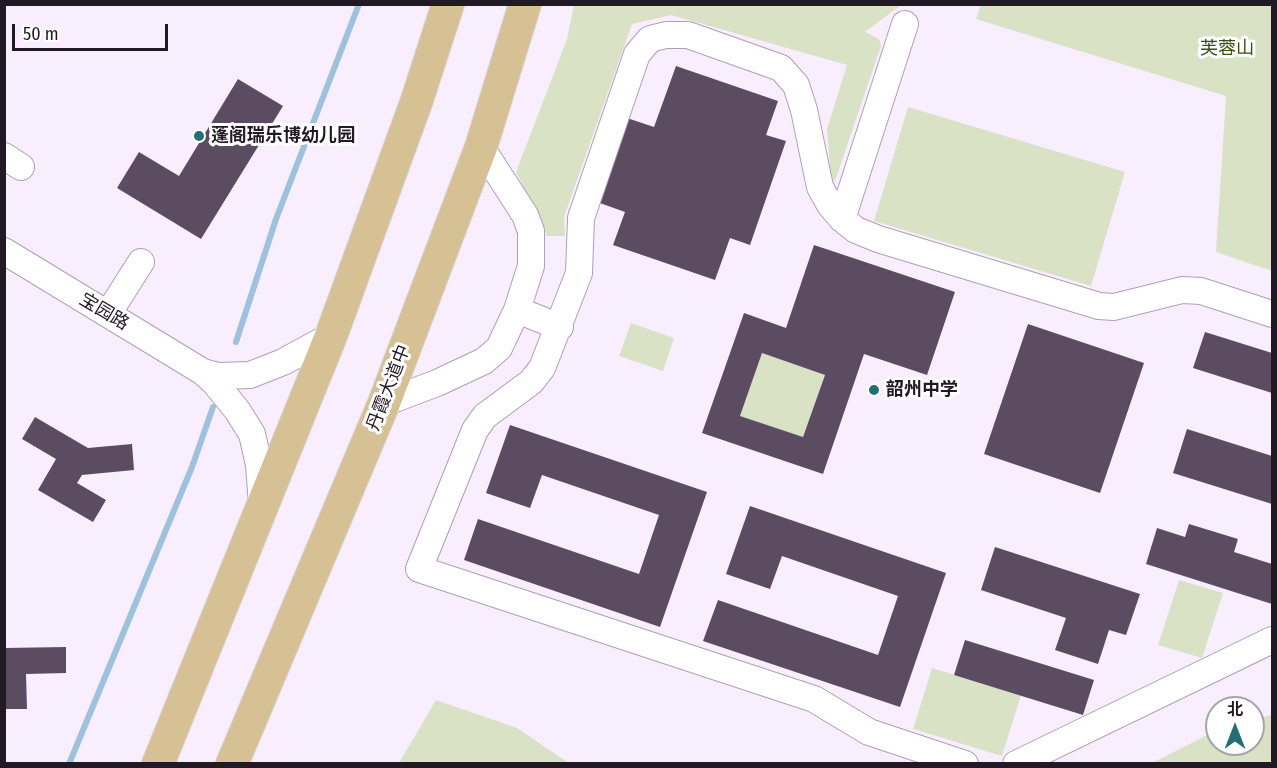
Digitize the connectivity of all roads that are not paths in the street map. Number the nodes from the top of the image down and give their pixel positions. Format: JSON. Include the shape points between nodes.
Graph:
{"nodes":[{"id":1,"x":448,"y":4,"type":"edge"},
{"id":2,"x":525,"y":4,"type":"edge"},
{"id":3,"x":905,"y":24,"type":"dead end"},
{"id":4,"x":481,"y":147,"type":"junction"},
{"id":5,"x":842,"y":219,"type":"junction"},
{"id":6,"x":4,"y":251,"type":"edge"},
{"id":7,"x":141,"y":262,"type":"dead end"},
{"id":8,"x":518,"y":310,"type":"junction"},
{"id":9,"x":108,"y":314,"type":"junction"},
{"id":10,"x":1272,"y":314,"type":"edge"},
{"id":11,"x":560,"y":327,"type":"junction"},
{"id":12,"x":331,"y":336,"type":"junction"},
{"id":13,"x":203,"y":372,"type":"junction"},
{"id":14,"x":384,"y":403,"type":"junction"},
{"id":15,"x":262,"y":506,"type":"junction"},
{"id":16,"x":1272,"y":640,"type":"edge"},
{"id":17,"x":158,"y":764,"type":"edge"},
{"id":18,"x":232,"y":764,"type":"edge"},
{"id":19,"x":965,"y":764,"type":"edge"},
{"id":20,"x":1016,"y":764,"type":"edge"}],
"edges":[{"from":1,"to":12,"type":"main road"},
{"from":2,"to":4,"type":"main road","name":"丹霞大道中"},
{"from":3,"to":5,"type":"street"},
{"from":4,"to":8,"type":"street","via":[[525,215],[531,231],[531,266]]},
{"from":4,"to":14,"type":"main road","name":"丹霞大道中"},
{"from":5,"to":10,"type":"street","via":[[878,239],[1099,306],[1114,307],[1182,290],[1201,291]]},
{"from":5,"to":11,"type":"street","via":[[820,187],[796,85],[781,68],[688,35],[650,39],[637,54],[581,218],[579,273]]},
{"from":6,"to":9,"type":"street","name":"宝园路"},
{"from":7,"to":9,"type":"street"},
{"from":8,"to":11,"type":"street"},
{"from":8,"to":14,"type":"street","via":[[500,348],[484,361]]},
{"from":9,"to":13,"type":"street","name":"宝园路"},
{"from":11,"to":19,"type":"street","via":[[542,368],[531,382],[485,416],[475,430],[419,569],[813,699],[869,732]]},
{"from":12,"to":13,"type":"street","name":"宝园路","via":[[250,375],[218,376]]},
{"from":12,"to":15,"type":"main road"},
{"from":13,"to":15,"type":"street","name":"宝园路","via":[[228,398],[252,434]]},
{"from":14,"to":18,"type":"main road","name":"丹霞大道中"},
{"from":15,"to":17,"type":"main road"},
{"from":16,"to":20,"type":"street"}]}
